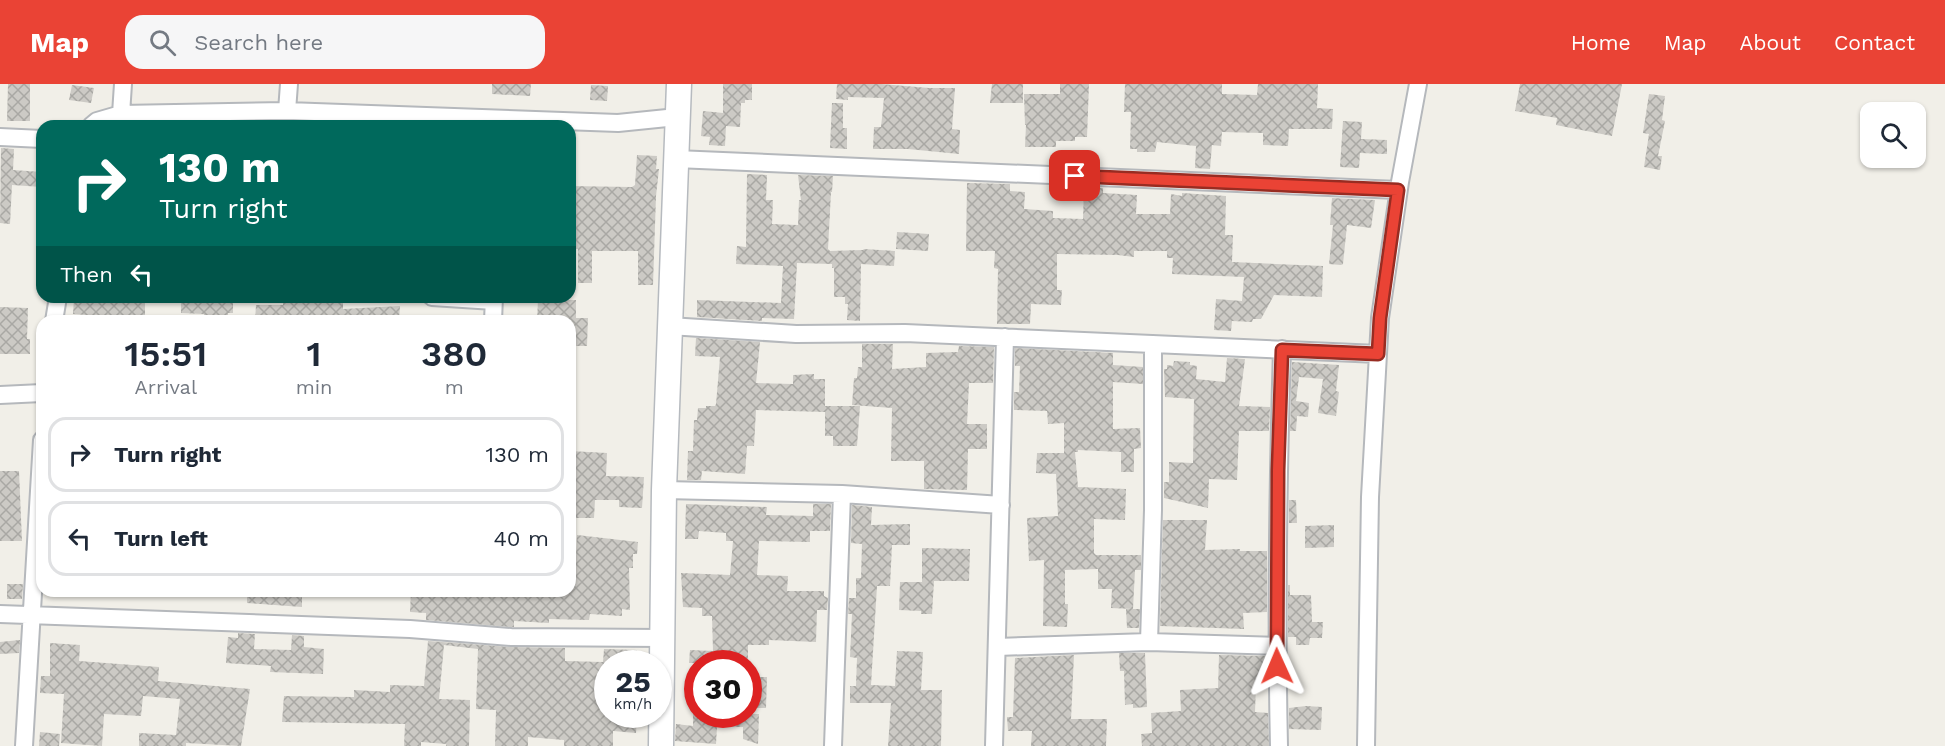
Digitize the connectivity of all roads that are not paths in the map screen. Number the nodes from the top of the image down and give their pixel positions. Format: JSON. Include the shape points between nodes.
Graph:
{"nodes":[{"id":1,"x":123,"y":84,"type":"edge"},
{"id":2,"x":289,"y":84,"type":"edge"},
{"id":3,"x":678,"y":84,"type":"edge"},
{"id":4,"x":1418,"y":84,"type":"edge"},
{"id":5,"x":288,"y":111,"type":"junction"},
{"id":6,"x":121,"y":114,"type":"junction"},
{"id":7,"x":677,"y":117,"type":"junction"},
{"id":8,"x":100,"y":120,"type":"edge"},
{"id":9,"x":450,"y":120,"type":"edge"},
{"id":10,"x":576,"y":123,"type":"edge"},
{"id":11,"x":0,"y":137,"type":"edge"},
{"id":12,"x":36,"y":139,"type":"edge"},
{"id":13,"x":676,"y":159,"type":"junction"},
{"id":14,"x":1398,"y":190,"type":"junction"},
{"id":15,"x":669,"y":326,"type":"junction"},
{"id":16,"x":1005,"y":337,"type":"junction"},
{"id":17,"x":1153,"y":344,"type":"junction"},
{"id":18,"x":1282,"y":350,"type":"junction"},
{"id":19,"x":1378,"y":354,"type":"junction"},
{"id":20,"x":36,"y":393,"type":"edge"},
{"id":21,"x":0,"y":395,"type":"edge"},
{"id":22,"x":664,"y":490,"type":"junction"},
{"id":23,"x":842,"y":494,"type":"junction"},
{"id":24,"x":1001,"y":505,"type":"junction"},
{"id":25,"x":36,"y":560,"type":"edge"},
{"id":26,"x":0,"y":614,"type":"edge"},
{"id":27,"x":33,"y":615,"type":"junction"},
{"id":28,"x":663,"y":638,"type":"junction"},
{"id":29,"x":1149,"y":642,"type":"junction"},
{"id":30,"x":1276,"y":646,"type":"junction"},
{"id":31,"x":997,"y":647,"type":"junction"},
{"id":32,"x":24,"y":746,"type":"edge"},
{"id":33,"x":661,"y":746,"type":"edge"},
{"id":34,"x":834,"y":746,"type":"edge"},
{"id":35,"x":994,"y":746,"type":"edge"},
{"id":36,"x":1279,"y":746,"type":"edge"},
{"id":37,"x":1366,"y":746,"type":"edge"}],
"edges":[{"from":1,"to":6,"type":"street"},
{"from":2,"to":5,"type":"street"},
{"from":3,"to":7,"type":"street"},
{"from":4,"to":14,"type":"street"},
{"from":5,"to":6,"type":"street"},
{"from":5,"to":9,"type":"street"},
{"from":6,"to":8,"type":"street"},
{"from":7,"to":10,"type":"street"},
{"from":7,"to":13,"type":"street"},
{"from":11,"to":12,"type":"street"},
{"from":13,"to":14,"type":"street"},
{"from":13,"to":15,"type":"street"},
{"from":14,"to":19,"type":"street"},
{"from":15,"to":16,"type":"street","via":[[796,334]]},
{"from":15,"to":22,"type":"street"},
{"from":16,"to":17,"type":"street"},
{"from":16,"to":24,"type":"street"},
{"from":17,"to":18,"type":"street"},
{"from":17,"to":29,"type":"street"},
{"from":18,"to":19,"type":"street"},
{"from":18,"to":30,"type":"street"},
{"from":19,"to":37,"type":"street","via":[[1370,497]]},
{"from":20,"to":21,"type":"street"},
{"from":22,"to":23,"type":"street"},
{"from":22,"to":28,"type":"street"},
{"from":23,"to":24,"type":"street"},
{"from":23,"to":34,"type":"street"},
{"from":24,"to":31,"type":"street"},
{"from":25,"to":27,"type":"street"},
{"from":26,"to":27,"type":"street"},
{"from":27,"to":28,"type":"street","via":[[410,629],[511,637]]},
{"from":27,"to":32,"type":"street"},
{"from":28,"to":33,"type":"street"},
{"from":29,"to":30,"type":"street"},
{"from":29,"to":31,"type":"street"},
{"from":30,"to":36,"type":"street"},
{"from":31,"to":35,"type":"street"}]}
